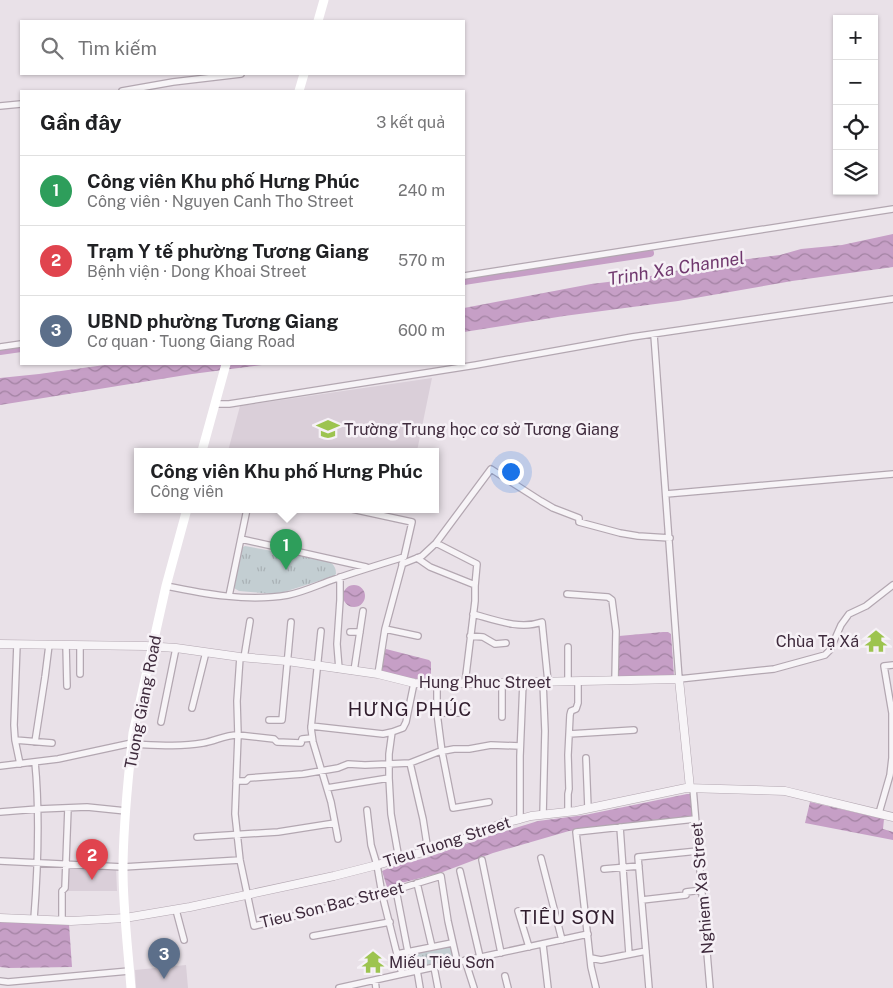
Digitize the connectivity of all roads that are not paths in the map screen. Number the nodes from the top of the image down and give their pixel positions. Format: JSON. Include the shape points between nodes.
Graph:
{"nodes":[{"id":1,"x":324,"y":0,"type":"edge"},
{"id":2,"x":318,"y":20,"type":"edge"},
{"id":3,"x":232,"y":75,"type":"edge"},
{"id":4,"x":304,"y":75,"type":"edge"},
{"id":5,"x":128,"y":90,"type":"edge"},
{"id":6,"x":299,"y":90,"type":"edge"},
{"id":7,"x":20,"y":104,"type":"edge"},
{"id":8,"x":0,"y":106,"type":"edge"},
{"id":9,"x":893,"y":209,"type":"edge"},
{"id":10,"x":465,"y":276,"type":"edge"},
{"id":11,"x":893,"y":298,"type":"edge"},
{"id":12,"x":654,"y":335,"type":"junction"},
{"id":13,"x":20,"y":344,"type":"edge"},
{"id":14,"x":0,"y":347,"type":"edge"},
{"id":15,"x":226,"y":365,"type":"edge"},
{"id":16,"x":215,"y":404,"type":"junction"},
{"id":17,"x":203,"y":448,"type":"edge"},
{"id":18,"x":893,"y":474,"type":"edge"},
{"id":19,"x":666,"y":494,"type":"junction"},
{"id":20,"x":186,"y":513,"type":"edge"},
{"id":21,"x":247,"y":513,"type":"edge"},
{"id":22,"x":370,"y":513,"type":"edge"},
{"id":23,"x":670,"y":538,"type":"junction"},
{"id":24,"x":241,"y":539,"type":"junction"},
{"id":25,"x":436,"y":543,"type":"junction"},
{"id":26,"x":417,"y":558,"type":"junction"},
{"id":27,"x":403,"y":561,"type":"junction"},
{"id":28,"x":367,"y":568,"type":"junction"},
{"id":29,"x":340,"y":577,"type":"junction"},
{"id":30,"x":475,"y":585,"type":"junction"},
{"id":31,"x":893,"y":585,"type":"edge"},
{"id":32,"x":166,"y":586,"type":"junction"},
{"id":33,"x":567,"y":594,"type":"dead end"},
{"id":34,"x":229,"y":596,"type":"junction"},
{"id":35,"x":363,"y":611,"type":"dead end"},
{"id":36,"x":473,"y":614,"type":"junction"},
{"id":37,"x":250,"y":621,"type":"dead end"},
{"id":38,"x":291,"y":622,"type":"dead end"},
{"id":39,"x":385,"y":629,"type":"junction"},
{"id":40,"x":321,"y":632,"type":"dead end"},
{"id":41,"x":350,"y":632,"type":"dead end"},
{"id":42,"x":360,"y":632,"type":"junction"},
{"id":43,"x":418,"y":636,"type":"dead end"},
{"id":44,"x":470,"y":636,"type":"junction"},
{"id":45,"x":0,"y":644,"type":"edge"},
{"id":46,"x":17,"y":644,"type":"junction"},
{"id":47,"x":506,"y":644,"type":"dead end"},
{"id":48,"x":48,"y":645,"type":"junction"},
{"id":49,"x":66,"y":645,"type":"junction"},
{"id":50,"x":80,"y":646,"type":"junction"},
{"id":51,"x":568,"y":646,"type":"dead end"},
{"id":52,"x":153,"y":647,"type":"junction"},
{"id":53,"x":176,"y":648,"type":"junction"},
{"id":54,"x":206,"y":652,"type":"junction"},
{"id":55,"x":242,"y":658,"type":"junction"},
{"id":56,"x":287,"y":661,"type":"junction"},
{"id":57,"x":893,"y":665,"type":"edge"},
{"id":58,"x":317,"y":666,"type":"junction"},
{"id":59,"x":339,"y":669,"type":"junction"},
{"id":60,"x":354,"y":671,"type":"junction"},
{"id":61,"x":80,"y":674,"type":"dead end"},
{"id":62,"x":378,"y":674,"type":"junction"},
{"id":63,"x":679,"y":679,"type":"junction"},
{"id":64,"x":615,"y":680,"type":"junction"},
{"id":65,"x":568,"y":681,"type":"junction"},
{"id":66,"x":578,"y":681,"type":"junction"},
{"id":67,"x":523,"y":682,"type":"junction"},
{"id":68,"x":546,"y":682,"type":"junction"},
{"id":69,"x":414,"y":683,"type":"junction"},
{"id":70,"x":465,"y":683,"type":"junction"},
{"id":71,"x":502,"y":683,"type":"junction"},
{"id":72,"x":437,"y":684,"type":"junction"},
{"id":73,"x":66,"y":686,"type":"dead end"},
{"id":74,"x":192,"y":708,"type":"dead end"},
{"id":75,"x":437,"y":713,"type":"junction"},
{"id":76,"x":466,"y":713,"type":"dead end"},
{"id":77,"x":502,"y":716,"type":"dead end"},
{"id":78,"x":269,"y":720,"type":"dead end"},
{"id":79,"x":161,"y":722,"type":"dead end"},
{"id":80,"x":311,"y":726,"type":"junction"},
{"id":81,"x":634,"y":730,"type":"dead end"},
{"id":82,"x":392,"y":732,"type":"junction"},
{"id":83,"x":569,"y":734,"type":"junction"},
{"id":84,"x":238,"y":735,"type":"junction"},
{"id":85,"x":312,"y":738,"type":"junction"},
{"id":86,"x":15,"y":740,"type":"junction"},
{"id":87,"x":35,"y":742,"type":"junction"},
{"id":88,"x":52,"y":743,"type":"dead end"},
{"id":89,"x":132,"y":744,"type":"junction"},
{"id":90,"x":520,"y":746,"type":"junction"},
{"id":91,"x":442,"y":752,"type":"junction"},
{"id":92,"x":586,"y":758,"type":"dead end"},
{"id":93,"x":893,"y":758,"type":"edge"},
{"id":94,"x":35,"y":762,"type":"junction"},
{"id":95,"x":410,"y":763,"type":"junction"},
{"id":96,"x":20,"y":764,"type":"junction"},
{"id":97,"x":390,"y":764,"type":"junction"},
{"id":98,"x":0,"y":766,"type":"edge"},
{"id":99,"x":322,"y":771,"type":"junction"},
{"id":100,"x":389,"y":778,"type":"junction"},
{"id":101,"x":236,"y":781,"type":"junction"},
{"id":102,"x":327,"y":788,"type":"junction"},
{"id":103,"x":692,"y":788,"type":"junction"},
{"id":104,"x":489,"y":802,"type":"dead end"},
{"id":105,"x":38,"y":808,"type":"junction"},
{"id":106,"x":68,"y":808,"type":"junction"},
{"id":107,"x":588,"y":808,"type":"junction"},
{"id":108,"x":126,"y":810,"type":"junction"},
{"id":109,"x":367,"y":810,"type":"dead end"},
{"id":110,"x":0,"y":812,"type":"edge"},
{"id":111,"x":568,"y":812,"type":"junction"},
{"id":112,"x":879,"y":813,"type":"junction"},
{"id":113,"x":543,"y":815,"type":"junction"},
{"id":114,"x":893,"y":817,"type":"edge"},
{"id":115,"x":696,"y":818,"type":"junction"},
{"id":116,"x":520,"y":819,"type":"junction"},
{"id":117,"x":335,"y":823,"type":"junction"},
{"id":118,"x":620,"y":827,"type":"junction"},
{"id":119,"x":237,"y":835,"type":"junction"},
{"id":120,"x":197,"y":837,"type":"dead end"},
{"id":121,"x":338,"y":840,"type":"dead end"},
{"id":122,"x":428,"y":850,"type":"junction"},
{"id":123,"x":698,"y":851,"type":"junction"},
{"id":124,"x":542,"y":858,"type":"dead end"},
{"id":125,"x":399,"y":859,"type":"junction"},
{"id":126,"x":240,"y":860,"type":"junction"},
{"id":127,"x":482,"y":860,"type":"dead end"},
{"id":128,"x":0,"y":861,"type":"edge"},
{"id":129,"x":38,"y":862,"type":"junction"},
{"id":130,"x":67,"y":864,"type":"junction"},
{"id":131,"x":377,"y":865,"type":"junction"},
{"id":132,"x":639,"y":866,"type":"junction"},
{"id":133,"x":123,"y":867,"type":"junction"},
{"id":134,"x":623,"y":867,"type":"junction"},
{"id":135,"x":604,"y":869,"type":"dead end"},
{"id":136,"x":460,"y":871,"type":"dead end"},
{"id":137,"x":417,"y":883,"type":"junction"},
{"id":138,"x":396,"y":890,"type":"junction"},
{"id":139,"x":702,"y":890,"type":"junction"},
{"id":140,"x":382,"y":894,"type":"junction"},
{"id":141,"x":247,"y":895,"type":"junction"},
{"id":142,"x":642,"y":900,"type":"junction"},
{"id":143,"x":176,"y":910,"type":"junction"},
{"id":144,"x":518,"y":911,"type":"dead end"},
{"id":145,"x":0,"y":918,"type":"edge"},
{"id":146,"x":125,"y":918,"type":"junction"},
{"id":147,"x":34,"y":919,"type":"junction"},
{"id":148,"x":62,"y":920,"type":"junction"},
{"id":149,"x":390,"y":922,"type":"junction"},
{"id":150,"x":588,"y":934,"type":"junction"},
{"id":151,"x":313,"y":936,"type":"dead end"},
{"id":152,"x":184,"y":940,"type":"dead end"},
{"id":153,"x":562,"y":940,"type":"junction"},
{"id":154,"x":452,"y":943,"type":"junction"},
{"id":155,"x":543,"y":945,"type":"junction"},
{"id":156,"x":432,"y":947,"type":"junction"},
{"id":157,"x":529,"y":947,"type":"junction"},
{"id":158,"x":646,"y":951,"type":"junction"},
{"id":159,"x":408,"y":952,"type":"junction"},
{"id":160,"x":501,"y":953,"type":"junction"},
{"id":161,"x":397,"y":954,"type":"junction"},
{"id":162,"x":629,"y":954,"type":"junction"},
{"id":163,"x":480,"y":957,"type":"junction"},
{"id":164,"x":591,"y":958,"type":"junction"},
{"id":165,"x":465,"y":960,"type":"junction"},
{"id":166,"x":456,"y":962,"type":"junction"},
{"id":167,"x":434,"y":967,"type":"junction"},
{"id":168,"x":417,"y":970,"type":"junction"},
{"id":169,"x":129,"y":971,"type":"junction"},
{"id":170,"x":402,"y":974,"type":"junction"},
{"id":171,"x":505,"y":976,"type":"dead end"},
{"id":172,"x":375,"y":980,"type":"junction"},
{"id":173,"x":0,"y":981,"type":"edge"},
{"id":174,"x":131,"y":988,"type":"edge"},
{"id":175,"x":339,"y":988,"type":"edge"},
{"id":176,"x":376,"y":988,"type":"edge"},
{"id":177,"x":420,"y":988,"type":"edge"},
{"id":178,"x":438,"y":988,"type":"edge"},
{"id":179,"x":474,"y":988,"type":"edge"},
{"id":180,"x":508,"y":988,"type":"edge"},
{"id":181,"x":548,"y":988,"type":"edge"},
{"id":182,"x":596,"y":988,"type":"edge"},
{"id":183,"x":649,"y":988,"type":"edge"},
{"id":184,"x":710,"y":988,"type":"edge"}],
"edges":[{"from":1,"to":2,"type":"main road"},
{"from":3,"to":5,"type":"street"},
{"from":4,"to":6,"type":"main road"},
{"from":7,"to":8,"type":"street"},
{"from":9,"to":10,"type":"street"},
{"from":11,"to":12,"type":"street"},
{"from":12,"to":16,"type":"street"},
{"from":12,"to":19,"type":"street"},
{"from":13,"to":14,"type":"street"},
{"from":15,"to":16,"type":"main road"},
{"from":16,"to":17,"type":"main road"},
{"from":18,"to":19,"type":"street"},
{"from":19,"to":23,"type":"street"},
{"from":20,"to":32,"type":"main road","name":"Tuong Giang Road"},
{"from":21,"to":24,"type":"street"},
{"from":22,"to":27,"type":"street","via":[[412,522]]},
{"from":23,"to":25,"type":"street","via":[[620,533],[578,522],[579,518],[553,508],[491,469]]},
{"from":23,"to":63,"type":"street"},
{"from":24,"to":28,"type":"street"},
{"from":24,"to":34,"type":"street"},
{"from":25,"to":26,"type":"street"},
{"from":25,"to":30,"type":"street","via":[[477,564]]},
{"from":26,"to":27,"type":"street"},
{"from":26,"to":30,"type":"street","via":[[430,567]]},
{"from":27,"to":28,"type":"street"},
{"from":27,"to":39,"type":"street"},
{"from":28,"to":29,"type":"street"},
{"from":29,"to":34,"type":"street","via":[[289,594]]},
{"from":29,"to":59,"type":"street"},
{"from":30,"to":36,"type":"street"},
{"from":31,"to":63,"type":"street","via":[[866,606],[849,614],[825,655],[774,670]]},
{"from":32,"to":34,"type":"street"},
{"from":32,"to":52,"type":"main road","name":"Tuong Giang Road"},
{"from":33,"to":64,"type":"street","via":[[611,598],[616,631]]},
{"from":35,"to":42,"type":"street"},
{"from":36,"to":44,"type":"street"},
{"from":36,"to":68,"type":"street","via":[[522,625],[542,622]]},
{"from":37,"to":55,"type":"street"},
{"from":38,"to":56,"type":"street"},
{"from":39,"to":43,"type":"street"},
{"from":39,"to":62,"type":"street"},
{"from":40,"to":58,"type":"street"},
{"from":41,"to":42,"type":"street"},
{"from":42,"to":60,"type":"street"},
{"from":44,"to":47,"type":"street"},
{"from":44,"to":70,"type":"street"},
{"from":45,"to":46,"type":"street","name":"Hung Phuc Street"},
{"from":46,"to":48,"type":"street","name":"Hung Phuc Street"},
{"from":46,"to":86,"type":"street"},
{"from":48,"to":49,"type":"street","name":"Hung Phuc Street"},
{"from":48,"to":87,"type":"street"},
{"from":49,"to":50,"type":"street","name":"Hung Phuc Street"},
{"from":49,"to":73,"type":"street"},
{"from":50,"to":52,"type":"street","name":"Hung Phuc Street"},
{"from":50,"to":61,"type":"street"},
{"from":51,"to":65,"type":"street"},
{"from":52,"to":53,"type":"street","name":"Hung Phuc Street"},
{"from":52,"to":89,"type":"main road","name":"Tuong Giang Road"},
{"from":53,"to":54,"type":"street","name":"Hung Phuc Street"},
{"from":53,"to":79,"type":"street"},
{"from":54,"to":55,"type":"street","name":"Hung Phuc Street"},
{"from":54,"to":74,"type":"street"},
{"from":55,"to":56,"type":"street","name":"Hung Phuc Street"},
{"from":55,"to":84,"type":"street","via":[[237,701]]},
{"from":56,"to":58,"type":"street","name":"Hung Phuc Street"},
{"from":56,"to":78,"type":"street","via":[[282,720]]},
{"from":57,"to":93,"type":"street","via":[[884,666],[892,713]]},
{"from":58,"to":59,"type":"street","name":"Hung Phuc Street"},
{"from":58,"to":80,"type":"street"},
{"from":59,"to":60,"type":"street","name":"Hung Phuc Street"},
{"from":60,"to":62,"type":"street","name":"Hung Phuc Street"},
{"from":62,"to":69,"type":"street","name":"Hung Phuc Street"},
{"from":63,"to":64,"type":"street","name":"Hung Phuc Street"},
{"from":63,"to":103,"type":"street"},
{"from":64,"to":66,"type":"street","name":"Hung Phuc Street"},
{"from":65,"to":66,"type":"street","name":"Hung Phuc Street"},
{"from":65,"to":68,"type":"street","name":"Hung Phuc Street"},
{"from":66,"to":83,"type":"street","via":[[578,704],[571,711]]},
{"from":67,"to":68,"type":"street","name":"Hung Phuc Street"},
{"from":67,"to":71,"type":"street","name":"Hung Phuc Street"},
{"from":67,"to":90,"type":"street"},
{"from":68,"to":113,"type":"street"},
{"from":69,"to":72,"type":"street","name":"Hung Phuc Street"},
{"from":69,"to":82,"type":"street","via":[[406,722],[403,728]]},
{"from":70,"to":71,"type":"street","name":"Hung Phuc Street"},
{"from":70,"to":72,"type":"street","name":"Hung Phuc Street"},
{"from":71,"to":77,"type":"street"},
{"from":72,"to":75,"type":"street"},
{"from":75,"to":76,"type":"street"},
{"from":75,"to":91,"type":"street"},
{"from":80,"to":82,"type":"street","via":[[383,734]]},
{"from":80,"to":85,"type":"street"},
{"from":81,"to":83,"type":"street"},
{"from":82,"to":97,"type":"street"},
{"from":83,"to":111,"type":"street"},
{"from":84,"to":85,"type":"street","via":[[301,743],[302,739]]},
{"from":84,"to":89,"type":"street","via":[[200,744]]},
{"from":84,"to":101,"type":"street"},
{"from":85,"to":99,"type":"street"},
{"from":86,"to":87,"type":"street"},
{"from":86,"to":96,"type":"street"},
{"from":87,"to":88,"type":"street"},
{"from":89,"to":94,"type":"street"},
{"from":89,"to":108,"type":"main road","name":"Tuong Giang Road"},
{"from":90,"to":91,"type":"street"},
{"from":90,"to":116,"type":"street"},
{"from":91,"to":95,"type":"street"},
{"from":91,"to":104,"type":"street","via":[[453,808]]},
{"from":92,"to":107,"type":"street"},
{"from":93,"to":112,"type":"street"},
{"from":94,"to":96,"type":"street"},
{"from":94,"to":105,"type":"street"},
{"from":95,"to":97,"type":"street"},
{"from":95,"to":122,"type":"street"},
{"from":96,"to":98,"type":"street"},
{"from":97,"to":99,"type":"street","via":[[348,764]]},
{"from":97,"to":100,"type":"street"},
{"from":99,"to":101,"type":"street"},
{"from":99,"to":102,"type":"street"},
{"from":100,"to":102,"type":"street"},
{"from":100,"to":125,"type":"street"},
{"from":101,"to":119,"type":"street"},
{"from":102,"to":117,"type":"street"},
{"from":103,"to":107,"type":"street","name":"Tieu Tuong Street"},
{"from":103,"to":112,"type":"street","name":"Tieu Tuong Street","via":[[785,791]]},
{"from":103,"to":115,"type":"street","name":"Nghiem Xa Street"},
{"from":105,"to":106,"type":"street"},
{"from":105,"to":110,"type":"street"},
{"from":105,"to":129,"type":"street"},
{"from":106,"to":108,"type":"street"},
{"from":106,"to":130,"type":"street"},
{"from":107,"to":111,"type":"street","name":"Tieu Tuong Street"},
{"from":108,"to":133,"type":"main road","name":"Tuong Giang Road"},
{"from":109,"to":131,"type":"street"},
{"from":111,"to":113,"type":"street","name":"Tieu Tuong Street"},
{"from":112,"to":114,"type":"street","name":"Tieu Tuong Street"},
{"from":113,"to":116,"type":"street","name":"Tieu Tuong Street"},
{"from":115,"to":118,"type":"street"},
{"from":115,"to":123,"type":"street","name":"Nghiem Xa Street"},
{"from":116,"to":122,"type":"street","name":"Tieu Tuong Street"},
{"from":117,"to":119,"type":"street"},
{"from":117,"to":121,"type":"street"},
{"from":118,"to":134,"type":"street"},
{"from":118,"to":150,"type":"street","via":[[576,832]]},
{"from":119,"to":120,"type":"street"},
{"from":119,"to":126,"type":"street"},
{"from":122,"to":125,"type":"street","name":"Tieu Tuong Street"},
{"from":123,"to":132,"type":"street","via":[[638,857]]},
{"from":123,"to":139,"type":"street","name":"Nghiem Xa Street"},
{"from":124,"to":153,"type":"street"},
{"from":125,"to":131,"type":"street","name":"Tieu Tuong Street"},
{"from":126,"to":133,"type":"street"},
{"from":126,"to":141,"type":"street"},
{"from":127,"to":160,"type":"street"},
{"from":128,"to":129,"type":"street"},
{"from":129,"to":130,"type":"street"},
{"from":129,"to":147,"type":"street"},
{"from":130,"to":133,"type":"street"},
{"from":130,"to":148,"type":"street"},
{"from":131,"to":140,"type":"street"},
{"from":131,"to":141,"type":"street","name":"Tieu Tuong Street"},
{"from":132,"to":134,"type":"street"},
{"from":132,"to":142,"type":"street"},
{"from":133,"to":146,"type":"main road","name":"Tuong Giang Road"},
{"from":134,"to":135,"type":"street"},
{"from":134,"to":162,"type":"street"},
{"from":136,"to":163,"type":"street"},
{"from":137,"to":138,"type":"street","name":"Tieu Son Bac Street"},
{"from":137,"to":154,"type":"street","name":"Tieu Son Bac Street","via":[[441,876]]},
{"from":137,"to":156,"type":"street"},
{"from":138,"to":140,"type":"street","name":"Tieu Son Bac Street"},
{"from":138,"to":159,"type":"street"},
{"from":139,"to":142,"type":"street"},
{"from":139,"to":184,"type":"street","name":"Nghiem Xa Street"},
{"from":140,"to":141,"type":"street","name":"Tieu Son Bac Street","via":[[254,926]]},
{"from":140,"to":149,"type":"street"},
{"from":141,"to":143,"type":"street","name":"Tieu Tuong Street"},
{"from":142,"to":158,"type":"street"},
{"from":143,"to":146,"type":"street","name":"Tieu Tuong Street"},
{"from":143,"to":152,"type":"street"},
{"from":144,"to":157,"type":"street"},
{"from":145,"to":147,"type":"street","name":"Tieu Tuong Street"},
{"from":146,"to":148,"type":"street","name":"Tieu Tuong Street"},
{"from":146,"to":169,"type":"main road","name":"Tuong Giang Road"},
{"from":147,"to":148,"type":"street","name":"Tieu Tuong Street"},
{"from":149,"to":151,"type":"street"},
{"from":149,"to":161,"type":"street"},
{"from":150,"to":153,"type":"street"},
{"from":150,"to":164,"type":"street"},
{"from":153,"to":155,"type":"street"},
{"from":154,"to":156,"type":"street"},
{"from":154,"to":166,"type":"street"},
{"from":155,"to":157,"type":"street"},
{"from":155,"to":181,"type":"street"},
{"from":156,"to":159,"type":"street"},
{"from":157,"to":160,"type":"street"},
{"from":158,"to":162,"type":"street"},
{"from":158,"to":183,"type":"street"},
{"from":159,"to":161,"type":"street"},
{"from":160,"to":163,"type":"street"},
{"from":161,"to":170,"type":"street"},
{"from":162,"to":164,"type":"street","via":[[602,960]]},
{"from":163,"to":165,"type":"street"},
{"from":164,"to":182,"type":"street"},
{"from":165,"to":166,"type":"street"},
{"from":165,"to":179,"type":"street"},
{"from":166,"to":167,"type":"street"},
{"from":167,"to":168,"type":"street"},
{"from":167,"to":178,"type":"street"},
{"from":168,"to":170,"type":"street"},
{"from":168,"to":177,"type":"street"},
{"from":169,"to":173,"type":"street"},
{"from":169,"to":174,"type":"main road","name":"Tuong Giang Road"},
{"from":170,"to":172,"type":"street"},
{"from":171,"to":180,"type":"street"},
{"from":172,"to":175,"type":"street"},
{"from":172,"to":176,"type":"street"}]}
